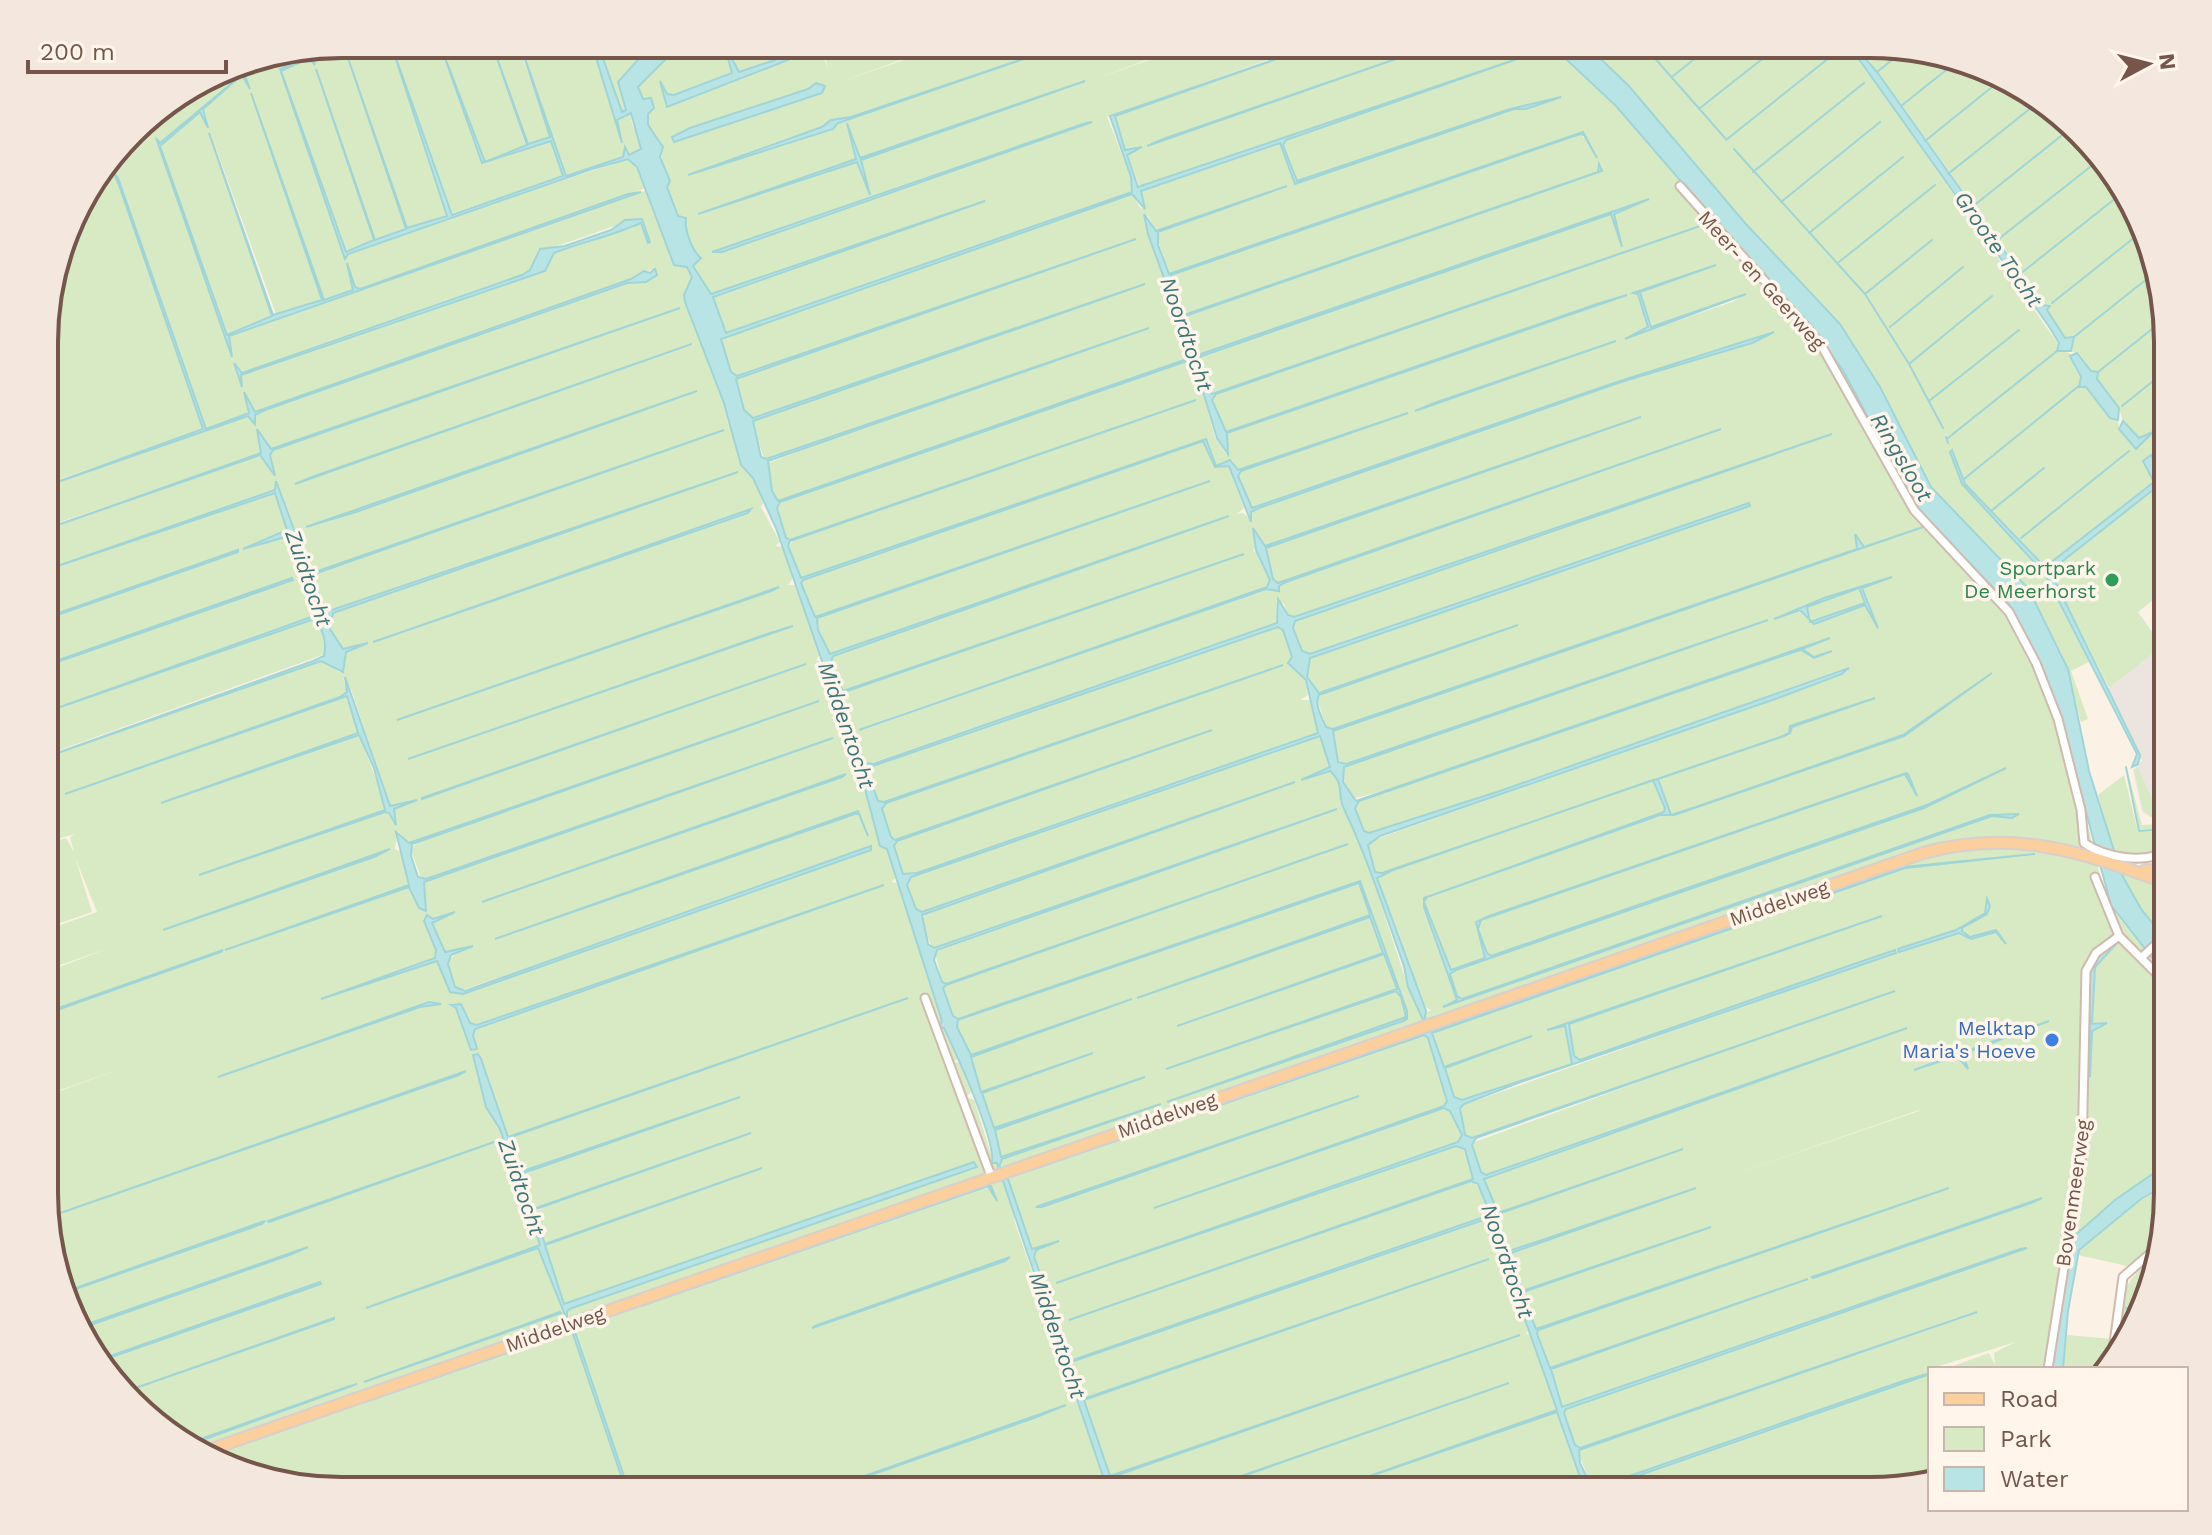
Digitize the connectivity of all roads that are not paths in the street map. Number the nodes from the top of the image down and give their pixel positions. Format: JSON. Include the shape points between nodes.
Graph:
{"nodes":[{"id":1,"x":1680,"y":186,"type":"dead end"},
{"id":2,"x":2097,"y":854,"type":"junction"},
{"id":3,"x":2154,"y":855,"type":"edge"},
{"id":4,"x":2118,"y":860,"type":"junction"},
{"id":5,"x":2139,"y":870,"type":"junction"},
{"id":6,"x":2154,"y":871,"type":"edge"},
{"id":7,"x":2095,"y":877,"type":"dead end"},
{"id":8,"x":2154,"y":877,"type":"edge"},
{"id":9,"x":2119,"y":936,"type":"junction"},
{"id":10,"x":2154,"y":946,"type":"edge"},
{"id":11,"x":2144,"y":955,"type":"junction"},
{"id":12,"x":2154,"y":967,"type":"edge"},
{"id":13,"x":925,"y":998,"type":"dead end"},
{"id":14,"x":991,"y":1176,"type":"junction"},
{"id":15,"x":2147,"y":1256,"type":"edge"},
{"id":16,"x":2115,"y":1337,"type":"edge"},
{"id":17,"x":2048,"y":1367,"type":"edge"},
{"id":18,"x":215,"y":1448,"type":"edge"}],
"edges":[{"from":1,"to":2,"type":"street","name":"Meer- en Geerweg","via":[[1820,343],[1914,510],[2009,612],[2053,706],[2081,810],[2083,840]]},
{"from":2,"to":4,"type":"main road","name":"Middelweg"},
{"from":2,"to":14,"type":"main road","name":"Middelweg","via":[[2015,841],[1968,843],[1923,853]]},
{"from":3,"to":4,"type":"street"},
{"from":4,"to":5,"type":"main road","name":"Middelweg"},
{"from":5,"to":6,"type":"main road","name":"Middelweg"},
{"from":5,"to":8,"type":"main road","name":"Middelweg"},
{"from":7,"to":9,"type":"street"},
{"from":9,"to":11,"type":"street"},
{"from":9,"to":17,"type":"street","name":"Bovenmeerweg","via":[[2096,953],[2086,971],[2082,1154]]},
{"from":10,"to":11,"type":"street"},
{"from":11,"to":12,"type":"street"},
{"from":13,"to":14,"type":"street"},
{"from":14,"to":18,"type":"main road","name":"Middelweg"},
{"from":15,"to":16,"type":"street","via":[[2123,1277]]}]}
